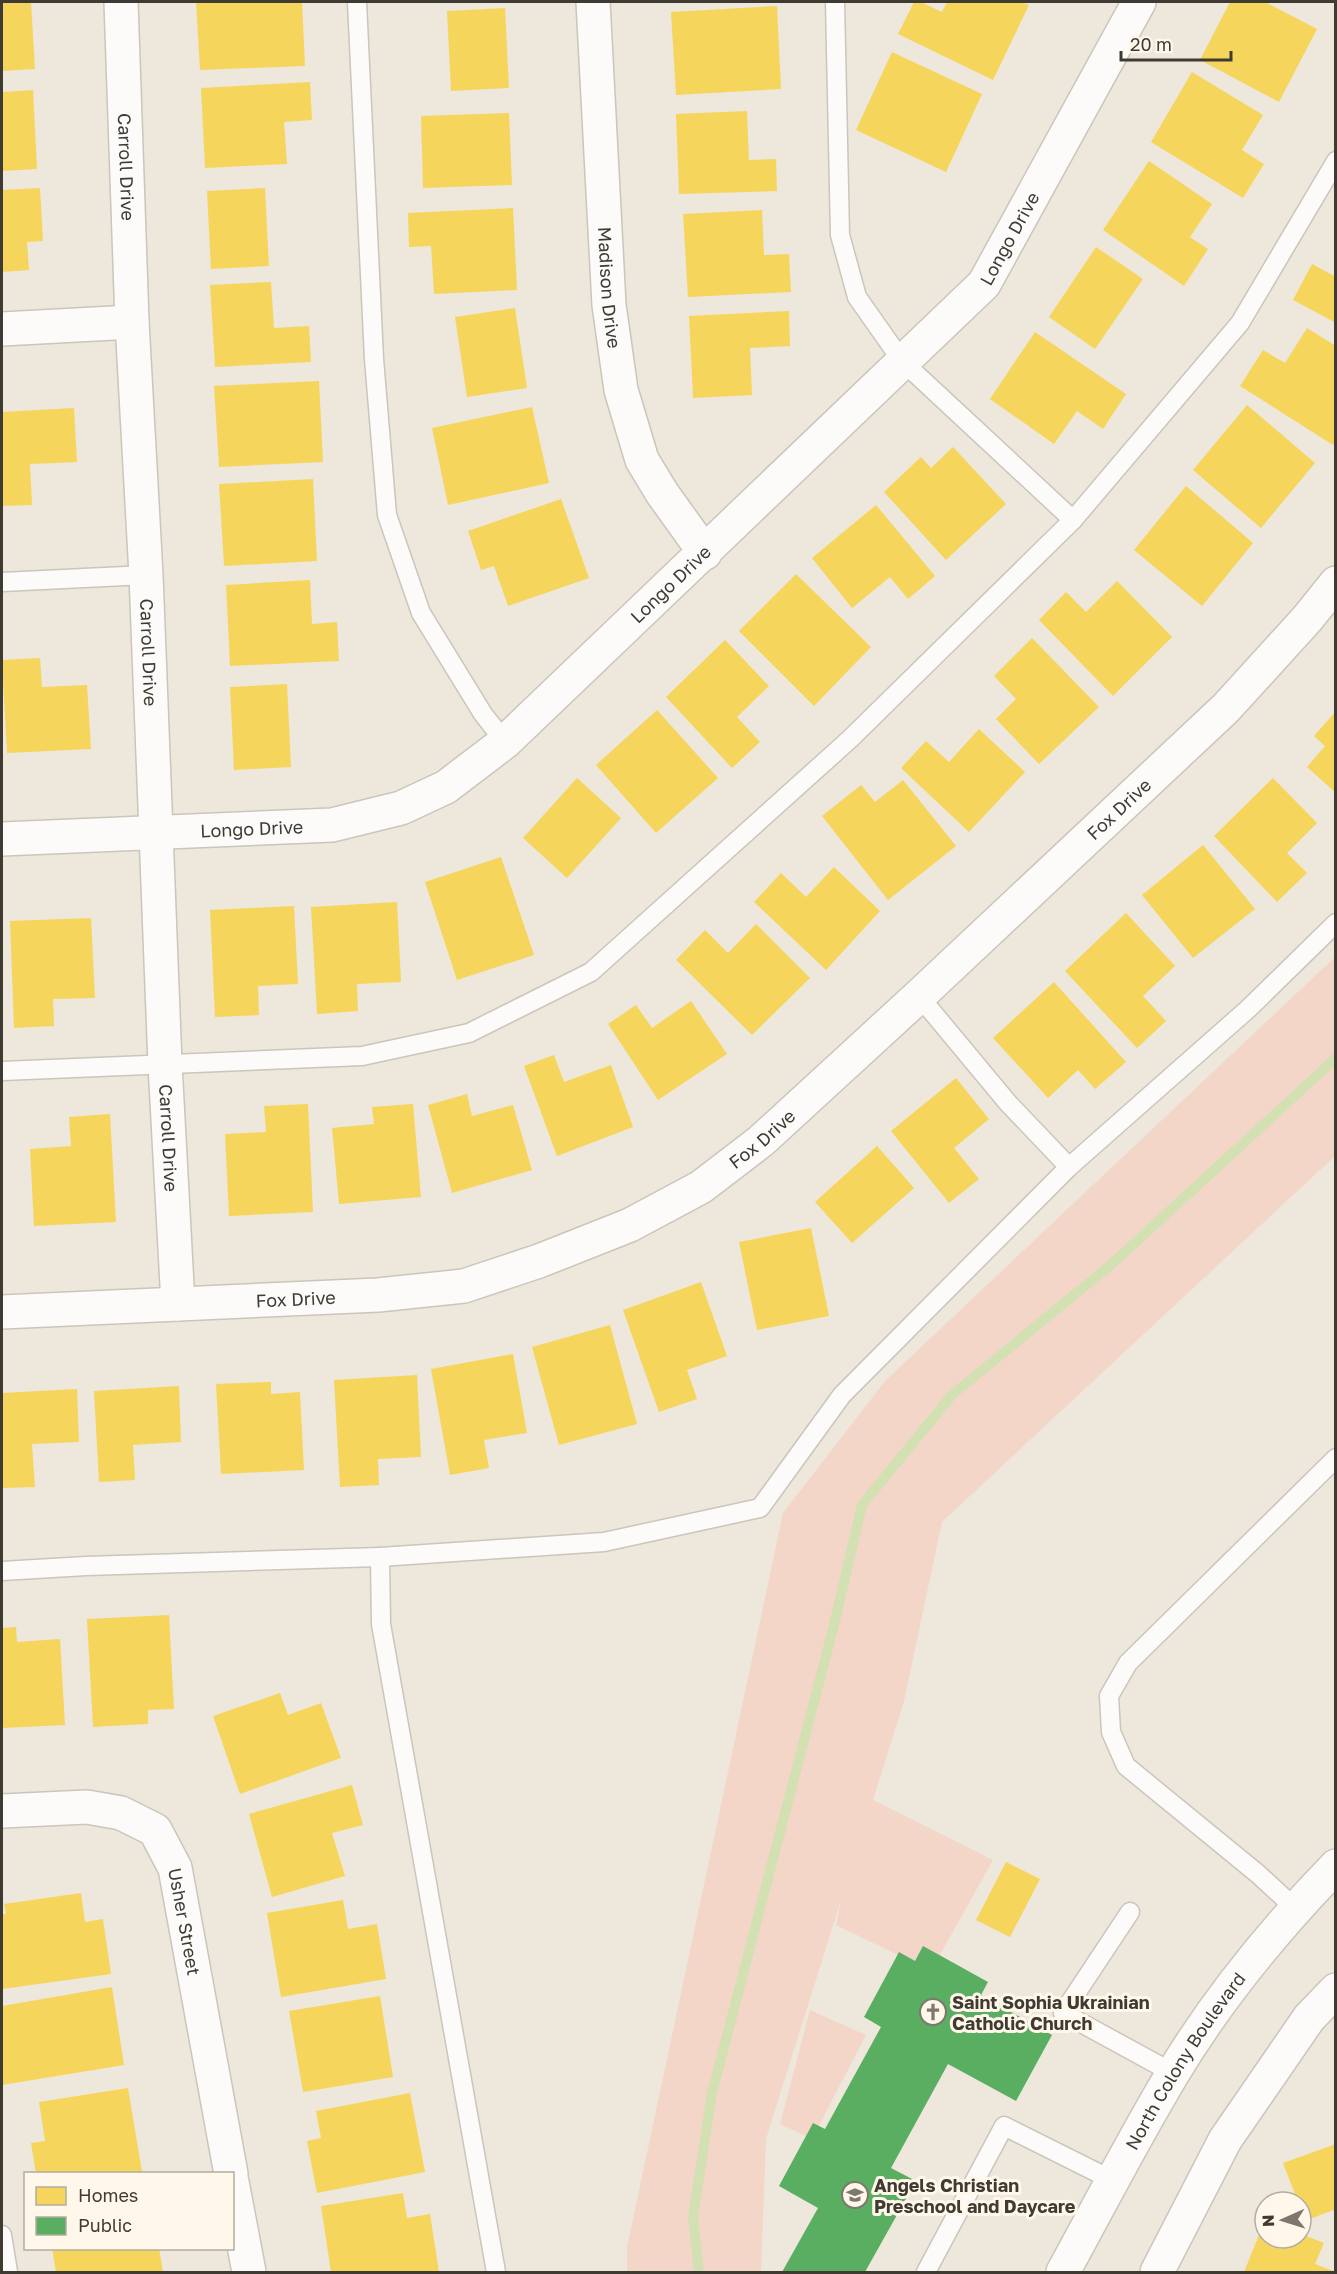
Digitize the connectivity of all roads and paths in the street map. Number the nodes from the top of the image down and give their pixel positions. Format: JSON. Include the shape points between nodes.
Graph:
{"nodes":[{"id":1,"x":121,"y":2,"type":"edge"},
{"id":2,"x":357,"y":2,"type":"edge"},
{"id":3,"x":593,"y":2,"type":"edge"},
{"id":4,"x":835,"y":2,"type":"edge"},
{"id":5,"x":1138,"y":2,"type":"edge"},
{"id":6,"x":1335,"y":161,"type":"edge"},
{"id":7,"x":132,"y":322,"type":"junction"},
{"id":8,"x":2,"y":329,"type":"edge"},
{"id":9,"x":902,"y":361,"type":"junction"},
{"id":10,"x":1073,"y":520,"type":"junction"},
{"id":11,"x":705,"y":553,"type":"junction"},
{"id":12,"x":146,"y":575,"type":"junction"},
{"id":13,"x":2,"y":582,"type":"edge"},
{"id":14,"x":1335,"y":583,"type":"edge"},
{"id":15,"x":505,"y":742,"type":"junction"},
{"id":16,"x":156,"y":832,"type":"junction"},
{"id":17,"x":2,"y":839,"type":"edge"},
{"id":18,"x":1335,"y":923,"type":"edge"},
{"id":19,"x":919,"y":996,"type":"junction"},
{"id":20,"x":165,"y":1064,"type":"junction"},
{"id":21,"x":2,"y":1071,"type":"edge"},
{"id":22,"x":1069,"y":1167,"type":"junction"},
{"id":23,"x":178,"y":1304,"type":"junction"},
{"id":24,"x":2,"y":1312,"type":"edge"},
{"id":25,"x":1335,"y":1458,"type":"edge"},
{"id":26,"x":380,"y":1557,"type":"junction"},
{"id":27,"x":2,"y":1571,"type":"edge"},
{"id":28,"x":2,"y":1811,"type":"edge"},
{"id":29,"x":1335,"y":1866,"type":"edge"},
{"id":30,"x":1297,"y":1910,"type":"junction"},
{"id":31,"x":1130,"y":1912,"type":"dead end"},
{"id":32,"x":1335,"y":1990,"type":"edge"},
{"id":33,"x":1173,"y":2073,"type":"junction"},
{"id":34,"x":231,"y":2172,"type":"edge"},
{"id":35,"x":1112,"y":2180,"type":"junction"},
{"id":36,"x":234,"y":2193,"type":"edge"},
{"id":37,"x":2,"y":2235,"type":"edge"},
{"id":38,"x":8,"y":2272,"type":"edge"},
{"id":39,"x":249,"y":2272,"type":"edge"},
{"id":40,"x":496,"y":2272,"type":"edge"},
{"id":41,"x":926,"y":2272,"type":"edge"},
{"id":42,"x":1063,"y":2272,"type":"edge"},
{"id":43,"x":1157,"y":2272,"type":"edge"}],
"edges":[{"from":1,"to":7,"type":"street","name":"Carroll Drive"},
{"from":2,"to":15,"type":"lane","via":[[374,359],[387,514],[421,614],[483,714]]},
{"from":3,"to":11,"type":"street","name":"Madison Drive","via":[[609,305],[621,390],[642,460]]},
{"from":4,"to":9,"type":"lane","via":[[840,235],[857,297]]},
{"from":5,"to":9,"type":"street","name":"Longo Drive","via":[[984,284]]},
{"from":6,"to":10,"type":"lane","via":[[1240,323]]},
{"from":7,"to":8,"type":"street"},
{"from":7,"to":12,"type":"street","name":"Carroll Drive"},
{"from":9,"to":10,"type":"lane"},
{"from":9,"to":11,"type":"street","name":"Longo Drive"},
{"from":10,"to":20,"type":"lane","via":[[850,740],[591,972],[469,1033],[362,1056]]},
{"from":11,"to":15,"type":"street","name":"Longo Drive"},
{"from":12,"to":13,"type":"lane"},
{"from":12,"to":16,"type":"street","name":"Carroll Drive"},
{"from":14,"to":19,"type":"street","name":"Fox Drive","via":[[1226,708]]},
{"from":15,"to":16,"type":"street","name":"Longo Drive","via":[[446,787],[401,808],[332,825]]},
{"from":16,"to":17,"type":"street","name":"Longo Drive"},
{"from":16,"to":20,"type":"street","name":"Carroll Drive"},
{"from":18,"to":22,"type":"lane","via":[[1248,1009]]},
{"from":19,"to":22,"type":"lane","via":[[1008,1103]]},
{"from":19,"to":23,"type":"street","name":"Fox Drive","via":[[761,1141],[701,1187],[630,1226],[464,1286],[378,1295]]},
{"from":20,"to":21,"type":"lane"},
{"from":20,"to":23,"type":"street","name":"Carroll Drive"},
{"from":22,"to":26,"type":"lane","via":[[842,1395],[760,1508],[604,1542]]},
{"from":23,"to":24,"type":"street","name":"Fox Drive"},
{"from":25,"to":30,"type":"lane","via":[[1128,1663],[1109,1696],[1111,1732],[1126,1766]]},
{"from":26,"to":27,"type":"lane"},
{"from":26,"to":40,"type":"lane","via":[[381,1624]]},
{"from":28,"to":34,"type":"street","name":"Usher Street","via":[[87,1807],[121,1813],[155,1830],[175,1868]]},
{"from":29,"to":30,"type":"street","name":"North Colony Boulevard"},
{"from":30,"to":33,"type":"street","name":"North Colony Boulevard","via":[[1257,1954]]},
{"from":31,"to":33,"type":"lane","via":[[1063,2013]]},
{"from":32,"to":43,"type":"street","via":[[1309,2018],[1225,2140]]},
{"from":33,"to":35,"type":"street","name":"North Colony Boulevard"},
{"from":35,"to":41,"type":"lane","via":[[1004,2126]]},
{"from":35,"to":42,"type":"street","name":"North Colony Boulevard"},
{"from":36,"to":39,"type":"street"},
{"from":37,"to":38,"type":"lane"}]}
